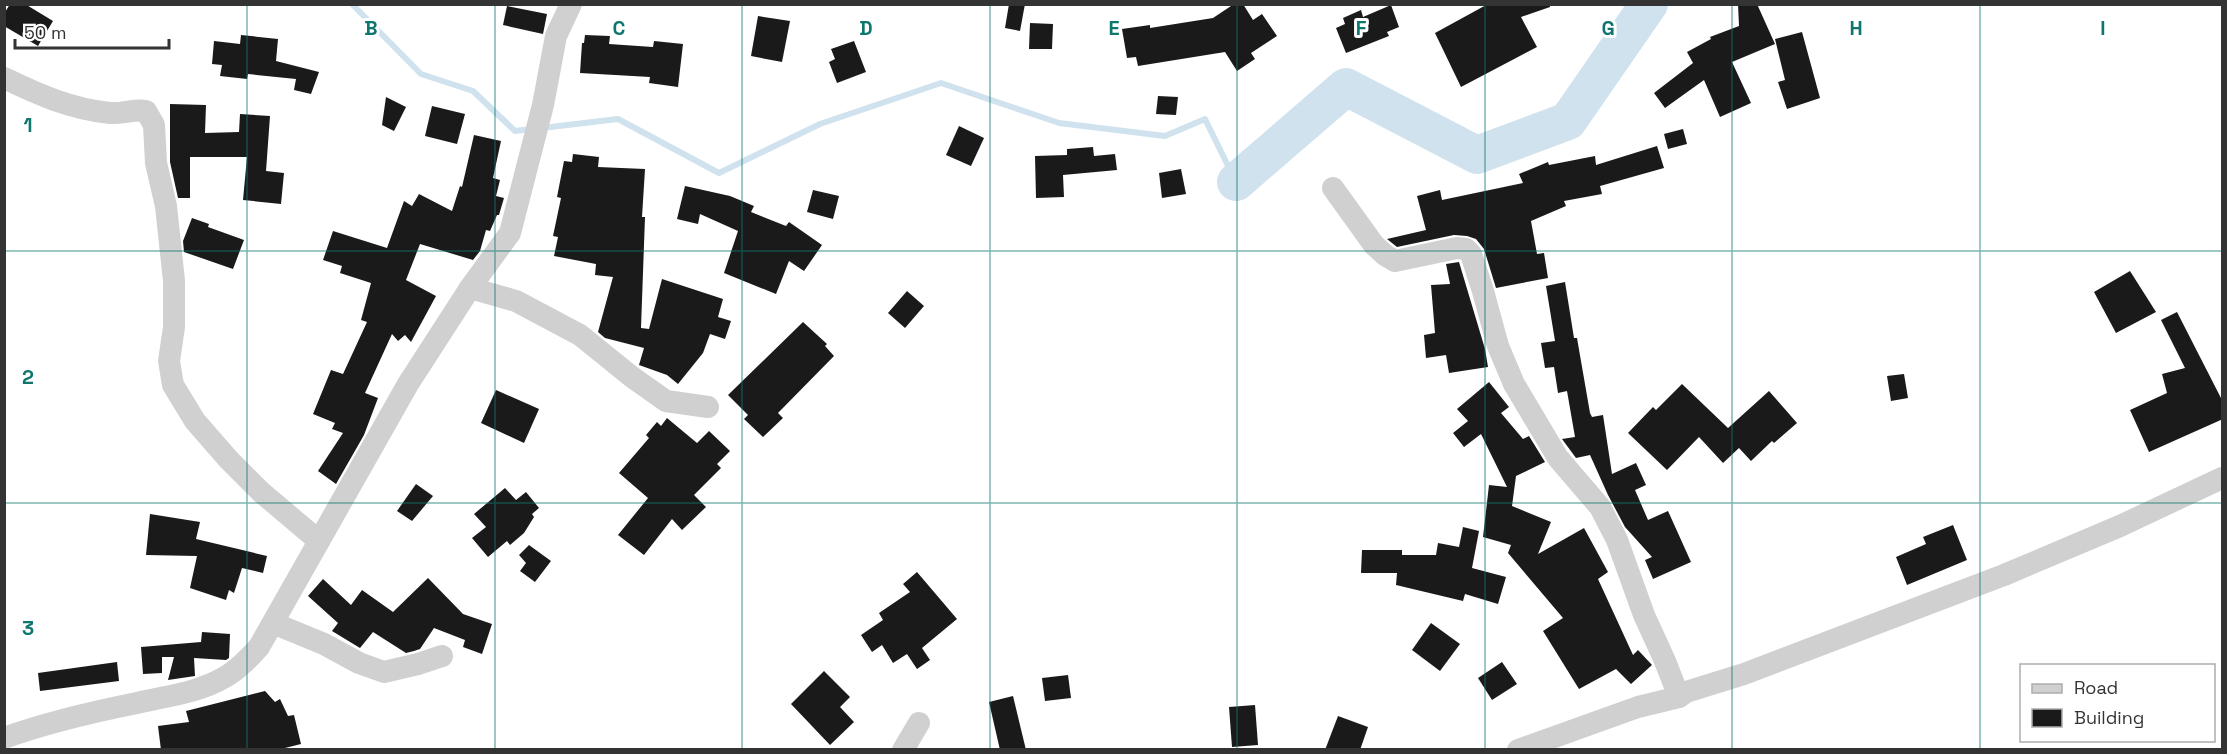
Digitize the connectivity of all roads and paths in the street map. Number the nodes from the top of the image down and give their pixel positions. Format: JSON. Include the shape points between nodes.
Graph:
{"nodes":[{"id":1,"x":571,"y":4,"type":"edge"},
{"id":2,"x":4,"y":78,"type":"edge"},
{"id":3,"x":1333,"y":188,"type":"dead end"},
{"id":4,"x":470,"y":288,"type":"junction"},
{"id":5,"x":708,"y":407,"type":"dead end"},
{"id":6,"x":2223,"y":478,"type":"edge"},
{"id":7,"x":319,"y":541,"type":"junction"},
{"id":8,"x":273,"y":623,"type":"junction"},
{"id":9,"x":442,"y":656,"type":"dead end"},
{"id":10,"x":1679,"y":697,"type":"junction"},
{"id":11,"x":919,"y":723,"type":"dead end"},
{"id":12,"x":4,"y":738,"type":"edge"},
{"id":13,"x":903,"y":750,"type":"edge"},
{"id":14,"x":1518,"y":750,"type":"edge"}],
"edges":[{"from":1,"to":4,"type":"street","via":[[556,36],[543,105],[510,233]]},
{"from":2,"to":7,"type":"street","via":[[70,107],[121,114],[146,111],[154,125],[174,281],[169,361],[173,385],[195,421],[229,460]]},
{"from":3,"to":10,"type":"street","via":[[1374,245],[1395,261],[1457,248],[1471,254],[1498,346],[1514,384],[1558,458],[1600,507],[1617,540]]},
{"from":4,"to":5,"type":"street","via":[[516,301],[580,334],[666,400]]},
{"from":4,"to":7,"type":"street","via":[[408,384]]},
{"from":6,"to":10,"type":"street","via":[[2004,575]]},
{"from":7,"to":8,"type":"street"},
{"from":8,"to":9,"type":"street","via":[[384,672]]},
{"from":8,"to":12,"type":"street","via":[[259,647],[225,677],[194,690],[76,715]]},
{"from":10,"to":14,"type":"street","via":[[1638,707]]},
{"from":11,"to":13,"type":"street"}]}
